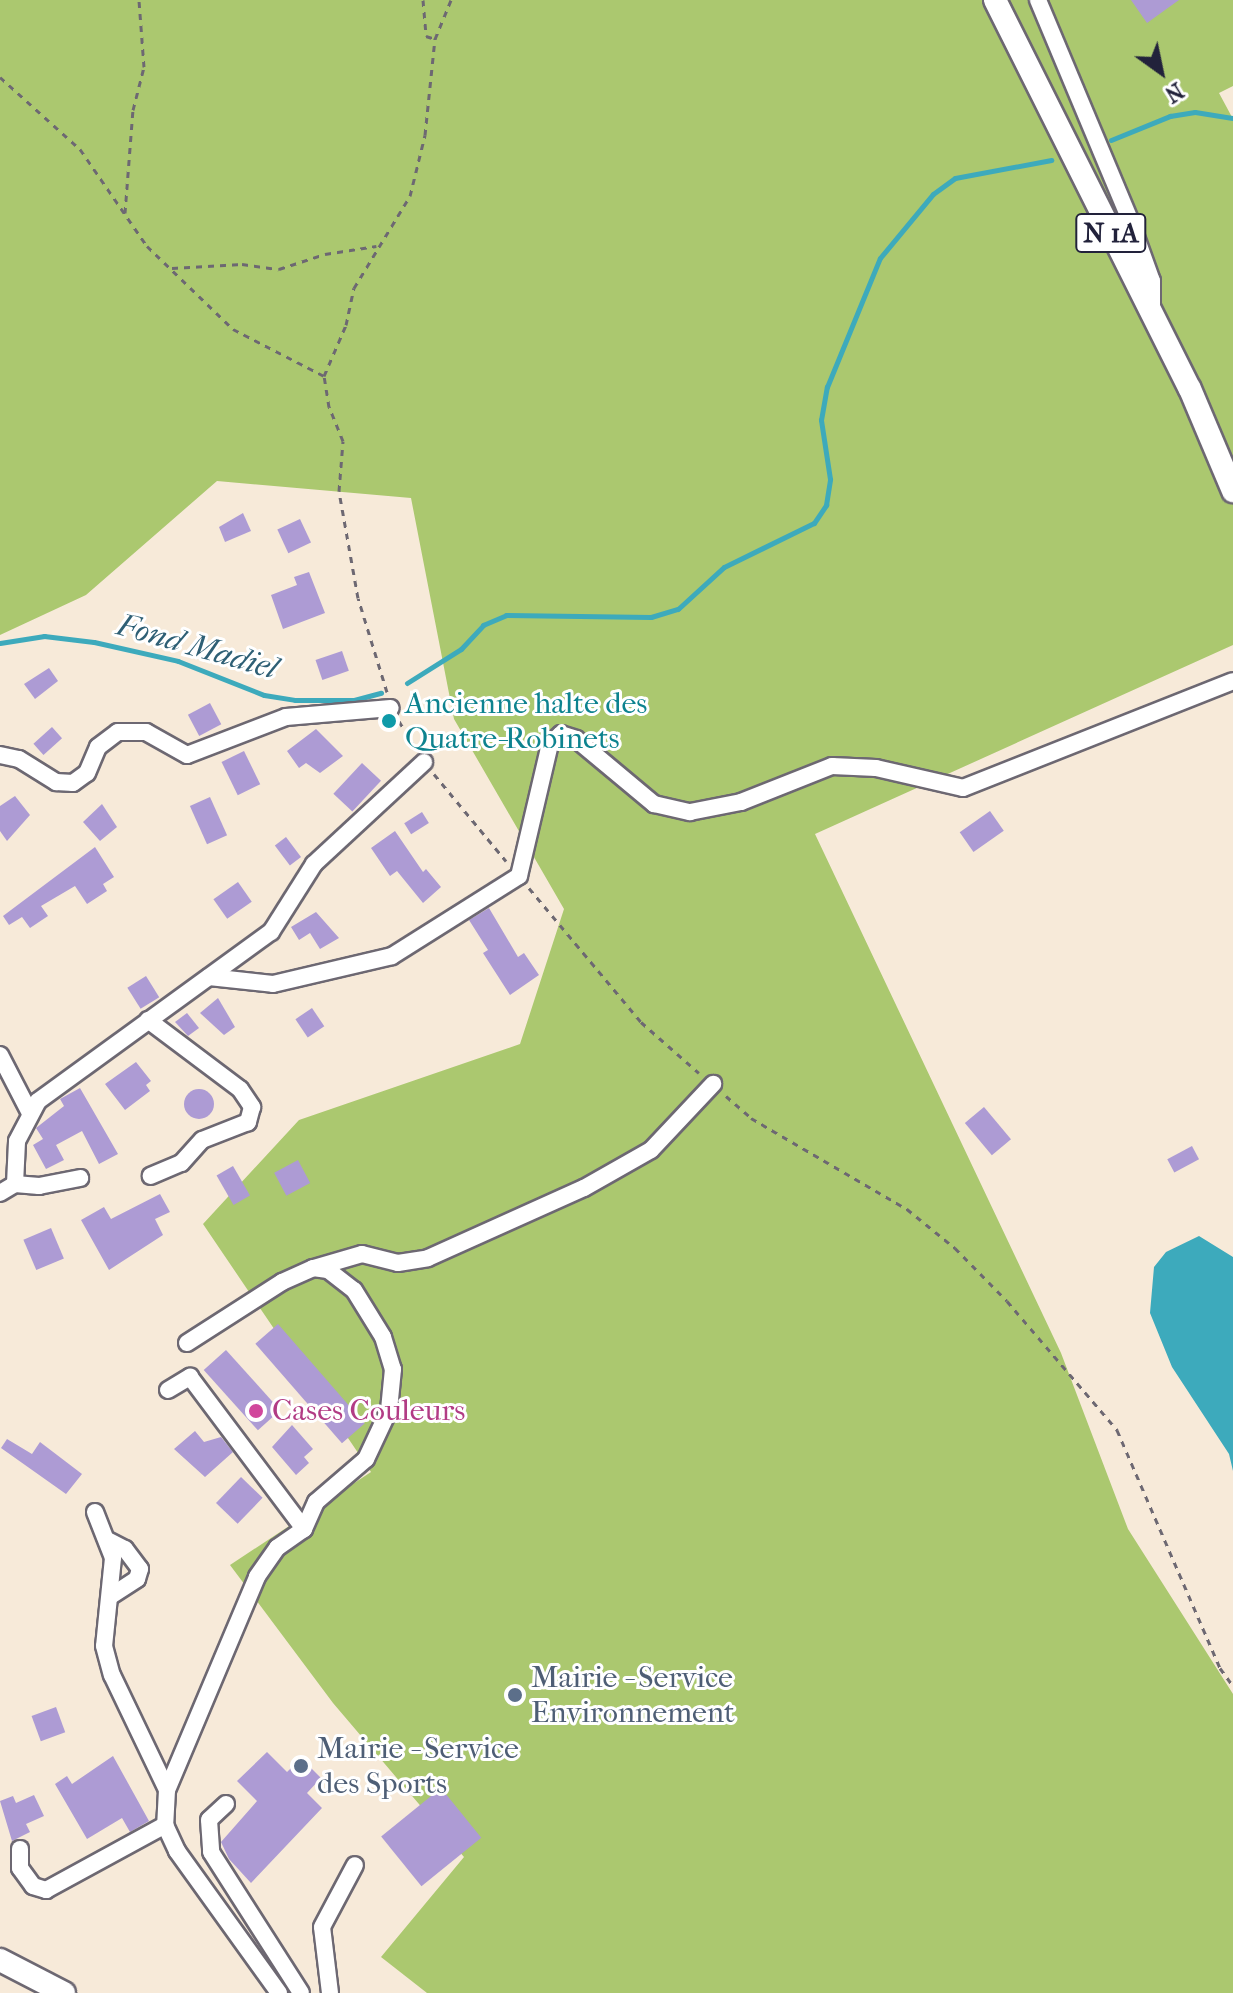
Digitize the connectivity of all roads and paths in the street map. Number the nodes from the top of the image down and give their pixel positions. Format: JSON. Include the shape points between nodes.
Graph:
{"nodes":[{"id":1,"x":139,"y":0,"type":"edge"},
{"id":2,"x":423,"y":0,"type":"edge"},
{"id":3,"x":451,"y":0,"type":"edge"},
{"id":4,"x":995,"y":0,"type":"edge"},
{"id":5,"x":1038,"y":0,"type":"edge"},
{"id":6,"x":435,"y":39,"type":"junction"},
{"id":7,"x":0,"y":77,"type":"edge"},
{"id":8,"x":125,"y":213,"type":"junction"},
{"id":9,"x":376,"y":246,"type":"junction"},
{"id":10,"x":171,"y":268,"type":"junction"},
{"id":11,"x":1152,"y":316,"type":"junction"},
{"id":12,"x":324,"y":376,"type":"junction"},
{"id":13,"x":1233,"y":491,"type":"edge"},
{"id":14,"x":1233,"y":681,"type":"edge"},
{"id":15,"x":391,"y":708,"type":"junction"},
{"id":16,"x":0,"y":755,"type":"edge"},
{"id":17,"x":424,"y":762,"type":"junction"},
{"id":18,"x":519,"y":876,"type":"junction"},
{"id":19,"x":209,"y":977,"type":"junction"},
{"id":20,"x":148,"y":1020,"type":"junction"},
{"id":21,"x":0,"y":1055,"type":"edge"},
{"id":22,"x":713,"y":1084,"type":"junction"},
{"id":23,"x":30,"y":1113,"type":"junction"},
{"id":24,"x":151,"y":1176,"type":"dead end"},
{"id":25,"x":80,"y":1178,"type":"dead end"},
{"id":26,"x":7,"y":1188,"type":"edge"},
{"id":27,"x":313,"y":1268,"type":"junction"},
{"id":28,"x":187,"y":1343,"type":"dead end"},
{"id":29,"x":168,"y":1390,"type":"dead end"},
{"id":30,"x":95,"y":1512,"type":"dead end"},
{"id":31,"x":304,"y":1529,"type":"junction"},
{"id":32,"x":109,"y":1541,"type":"junction"},
{"id":33,"x":112,"y":1595,"type":"junction"},
{"id":34,"x":1233,"y":1686,"type":"edge"},
{"id":35,"x":167,"y":1790,"type":"junction"},
{"id":36,"x":226,"y":1804,"type":"dead end"},
{"id":37,"x":165,"y":1825,"type":"junction"},
{"id":38,"x":20,"y":1849,"type":"dead end"},
{"id":39,"x":355,"y":1865,"type":"dead end"},
{"id":40,"x":0,"y":1960,"type":"edge"},
{"id":41,"x":64,"y":1993,"type":"edge"},
{"id":42,"x":279,"y":1993,"type":"edge"},
{"id":43,"x":301,"y":1993,"type":"edge"},
{"id":44,"x":330,"y":1993,"type":"edge"}],
"edges":[{"from":1,"to":8,"type":"path","via":[[144,67],[133,110]]},
{"from":2,"to":6,"type":"path","via":[[426,36]]},
{"from":3,"to":6,"type":"path"},
{"from":4,"to":11,"type":"main road","number":"N 1A"},
{"from":5,"to":11,"type":"street","number":"N 1a","via":[[1130,220],[1152,281]]},
{"from":6,"to":9,"type":"path","via":[[425,135],[410,196]]},
{"from":7,"to":8,"type":"path","via":[[80,149]]},
{"from":8,"to":10,"type":"path"},
{"from":9,"to":10,"type":"path","via":[[279,269],[242,264]]},
{"from":9,"to":12,"type":"path","via":[[354,288],[346,325]]},
{"from":10,"to":12,"type":"path","via":[[233,329]]},
{"from":11,"to":13,"type":"main road","number":"N 1A"},
{"from":12,"to":15,"type":"path","via":[[343,441],[339,491],[358,598]]},
{"from":14,"to":18,"type":"street","via":[[963,788],[876,768],[832,766],[729,806],[690,812],[654,804],[576,739],[561,734],[550,744]]},
{"from":15,"to":16,"type":"street","via":[[286,717],[187,755],[146,732],[118,732],[98,747],[87,773],[73,783],[56,782],[19,759]]},
{"from":15,"to":17,"type":"path"},
{"from":17,"to":18,"type":"path"},
{"from":17,"to":19,"type":"street","via":[[314,864],[271,932]]},
{"from":18,"to":19,"type":"street","via":[[392,956],[273,984]]},
{"from":18,"to":22,"type":"path","via":[[641,1022]]},
{"from":19,"to":20,"type":"street"},
{"from":20,"to":23,"type":"street","via":[[48,1092]]},
{"from":20,"to":24,"type":"street","via":[[240,1089],[252,1107],[248,1122],[202,1140],[181,1163]]},
{"from":21,"to":23,"type":"street"},
{"from":22,"to":27,"type":"street","via":[[651,1150],[584,1188],[428,1258],[398,1263],[362,1254]]},
{"from":22,"to":34,"type":"path","via":[[751,1118],[907,1209],[1007,1301],[1117,1430],[1220,1668]]},
{"from":23,"to":26,"type":"street","via":[[17,1141]]},
{"from":25,"to":26,"type":"street"},
{"from":27,"to":28,"type":"street"},
{"from":27,"to":31,"type":"street","via":[[340,1275],[354,1290],[383,1337],[393,1369],[381,1434],[354,1473],[316,1502]]},
{"from":29,"to":31,"type":"street","via":[[190,1377]]},
{"from":30,"to":32,"type":"street"},
{"from":31,"to":35,"type":"street","via":[[277,1548],[257,1577]]},
{"from":32,"to":33,"type":"street"},
{"from":32,"to":33,"type":"street","via":[[125,1549],[140,1569],[137,1579]]},
{"from":33,"to":35,"type":"street","via":[[103,1626],[112,1675]]},
{"from":35,"to":37,"type":"street"},
{"from":36,"to":43,"type":"street","via":[[209,1820],[211,1852]]},
{"from":37,"to":38,"type":"street","via":[[46,1890],[33,1886],[20,1868]]},
{"from":37,"to":42,"type":"street","via":[[231,1932]]},
{"from":39,"to":44,"type":"street","via":[[322,1927]]},
{"from":40,"to":41,"type":"main road"}]}
